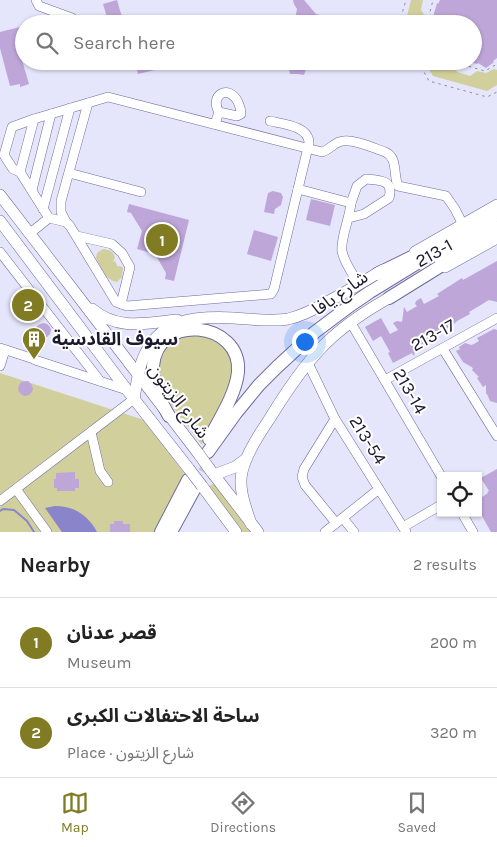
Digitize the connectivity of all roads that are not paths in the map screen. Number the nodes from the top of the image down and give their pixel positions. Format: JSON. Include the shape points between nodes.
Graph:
{"nodes":[{"id":1,"x":36,"y":0,"type":"edge"},
{"id":2,"x":64,"y":15,"type":"edge"},
{"id":3,"x":88,"y":103,"type":"junction"},
{"id":4,"x":70,"y":108,"type":"junction"},
{"id":5,"x":219,"y":112,"type":"dead end"},
{"id":6,"x":51,"y":114,"type":"junction"},
{"id":7,"x":34,"y":119,"type":"junction"},
{"id":8,"x":270,"y":121,"type":"dead end"},
{"id":9,"x":215,"y":124,"type":"junction"},
{"id":10,"x":308,"y":149,"type":"junction"},
{"id":11,"x":20,"y":172,"type":"junction"},
{"id":12,"x":69,"y":173,"type":"junction"},
{"id":13,"x":298,"y":189,"type":"junction"},
{"id":14,"x":32,"y":190,"type":"junction"},
{"id":15,"x":141,"y":192,"type":"dead end"},
{"id":16,"x":0,"y":195,"type":"edge"},
{"id":17,"x":351,"y":203,"type":"junction"},
{"id":18,"x":497,"y":205,"type":"edge"},
{"id":19,"x":43,"y":210,"type":"junction"},
{"id":20,"x":497,"y":213,"type":"edge"},
{"id":21,"x":50,"y":218,"type":"junction"},
{"id":22,"x":349,"y":218,"type":"junction"},
{"id":23,"x":0,"y":222,"type":"edge"},
{"id":24,"x":66,"y":222,"type":"junction"},
{"id":25,"x":463,"y":225,"type":"junction"},
{"id":26,"x":497,"y":227,"type":"edge"},
{"id":27,"x":497,"y":231,"type":"edge"},
{"id":28,"x":30,"y":234,"type":"junction"},
{"id":29,"x":77,"y":236,"type":"junction"},
{"id":30,"x":497,"y":238,"type":"edge"},
{"id":31,"x":105,"y":243,"type":"junction"},
{"id":32,"x":0,"y":252,"type":"edge"},
{"id":33,"x":90,"y":259,"type":"junction"},
{"id":34,"x":377,"y":274,"type":"junction"},
{"id":35,"x":126,"y":281,"type":"junction"},
{"id":36,"x":359,"y":284,"type":"junction"},
{"id":37,"x":106,"y":286,"type":"junction"},
{"id":38,"x":388,"y":298,"type":"junction"},
{"id":39,"x":81,"y":300,"type":"junction"},
{"id":40,"x":121,"y":304,"type":"junction"},
{"id":41,"x":497,"y":318,"type":"edge"},
{"id":42,"x":187,"y":319,"type":"junction"},
{"id":43,"x":351,"y":323,"type":"junction"},
{"id":44,"x":2,"y":349,"type":"edge"},
{"id":45,"x":443,"y":349,"type":"junction"},
{"id":46,"x":126,"y":359,"type":"junction"},
{"id":47,"x":308,"y":363,"type":"junction"},
{"id":48,"x":0,"y":366,"type":"edge"},
{"id":49,"x":111,"y":368,"type":"junction"},
{"id":50,"x":138,"y":375,"type":"junction"},
{"id":51,"x":385,"y":380,"type":"junction"},
{"id":52,"x":100,"y":381,"type":"junction"},
{"id":53,"x":131,"y":394,"type":"junction"},
{"id":54,"x":169,"y":416,"type":"junction"},
{"id":55,"x":335,"y":419,"type":"junction"},
{"id":56,"x":91,"y":432,"type":"junction"},
{"id":57,"x":497,"y":436,"type":"edge"},
{"id":58,"x":246,"y":460,"type":"junction"},
{"id":59,"x":209,"y":462,"type":"junction"},
{"id":60,"x":439,"y":472,"type":"edge"},
{"id":61,"x":108,"y":482,"type":"dead end"},
{"id":62,"x":193,"y":483,"type":"junction"},
{"id":63,"x":16,"y":489,"type":"junction"},
{"id":64,"x":379,"y":489,"type":"junction"},
{"id":65,"x":0,"y":501,"type":"edge"},
{"id":66,"x":437,"y":508,"type":"edge"},
{"id":67,"x":464,"y":517,"type":"edge"},
{"id":68,"x":339,"y":520,"type":"junction"},
{"id":69,"x":254,"y":528,"type":"edge"},
{"id":70,"x":404,"y":530,"type":"edge"},
{"id":71,"x":47,"y":532,"type":"edge"},
{"id":72,"x":161,"y":532,"type":"edge"},
{"id":73,"x":171,"y":532,"type":"edge"},
{"id":74,"x":236,"y":532,"type":"edge"},
{"id":75,"x":324,"y":532,"type":"edge"},
{"id":76,"x":354,"y":532,"type":"edge"},
{"id":77,"x":473,"y":532,"type":"edge"}],
"edges":[{"from":1,"to":2,"type":"street","via":[[39,6]]},
{"from":3,"to":4,"type":"street"},
{"from":3,"to":9,"type":"street","via":[[108,97]]},
{"from":3,"to":12,"type":"street"},
{"from":4,"to":6,"type":"street"},
{"from":4,"to":19,"type":"street"},
{"from":5,"to":9,"type":"street"},
{"from":6,"to":7,"type":"street"},
{"from":6,"to":14,"type":"street"},
{"from":7,"to":11,"type":"street"},
{"from":7,"to":11,"type":"street","via":[[12,128],[4,155],[13,169]]},
{"from":8,"to":10,"type":"street","via":[[301,130],[309,138]]},
{"from":9,"to":10,"type":"street"},
{"from":10,"to":13,"type":"street"},
{"from":10,"to":25,"type":"street","via":[[322,152],[337,142],[348,140],[391,154],[398,186],[446,196]]},
{"from":11,"to":14,"type":"street"},
{"from":12,"to":15,"type":"street"},
{"from":12,"to":24,"type":"street","via":[[61,201],[61,212]]},
{"from":13,"to":17,"type":"street"},
{"from":13,"to":40,"type":"street","via":[[271,294]]},
{"from":14,"to":19,"type":"street"},
{"from":16,"to":28,"type":"main road","name":"شارع الزيتون"},
{"from":17,"to":22,"type":"street"},
{"from":17,"to":22,"type":"street","via":[[357,186],[366,179],[376,179],[389,185],[389,198],[364,214]]},
{"from":18,"to":25,"type":"main road"},
{"from":19,"to":21,"type":"street"},
{"from":20,"to":34,"type":"highway"},
{"from":20,"to":59,"type":"highway","name":"شارع يافا","via":[[370,292],[314,332],[259,385],[236,413]]},
{"from":21,"to":24,"type":"street"},
{"from":21,"to":28,"type":"street"},
{"from":22,"to":36,"type":"street","via":[[342,251]]},
{"from":23,"to":49,"type":"main road","name":"شارع الزيتون"},
{"from":24,"to":29,"type":"street"},
{"from":25,"to":34,"type":"main road"},
{"from":26,"to":59,"type":"highway","name":"شارع يافا","via":[[369,301],[333,327],[265,390]]},
{"from":27,"to":38,"type":"highway"},
{"from":28,"to":39,"type":"main road","name":"شارع الزيتون"},
{"from":29,"to":31,"type":"street"},
{"from":29,"to":33,"type":"street"},
{"from":30,"to":38,"type":"main road","name":"213-1"},
{"from":31,"to":33,"type":"street","via":[[94,248]]},
{"from":31,"to":35,"type":"street","via":[[112,244],[122,253],[130,267]]},
{"from":32,"to":52,"type":"street"},
{"from":33,"to":37,"type":"street"},
{"from":34,"to":36,"type":"main road"},
{"from":35,"to":37,"type":"street","via":[[120,287]]},
{"from":35,"to":40,"type":"street"},
{"from":36,"to":42,"type":"main road","via":[[316,308],[288,319]]},
{"from":37,"to":40,"type":"street","via":[[116,302]]},
{"from":38,"to":43,"type":"main road","name":"213-1"},
{"from":39,"to":42,"type":"main road","via":[[95,312],[122,324]]},
{"from":39,"to":46,"type":"main road","name":"شارع الزيتون"},
{"from":41,"to":45,"type":"street","name":"213-17"},
{"from":42,"to":50,"type":"main road","via":[[167,328],[152,342]]},
{"from":43,"to":47,"type":"main road","name":"213-1"},
{"from":43,"to":51,"type":"street","name":"213-14"},
{"from":44,"to":48,"type":"street"},
{"from":44,"to":52,"type":"street"},
{"from":45,"to":51,"type":"street","name":"213-17"},
{"from":45,"to":57,"type":"street"},
{"from":46,"to":49,"type":"main road","via":[[120,368]]},
{"from":46,"to":50,"type":"main road","name":"شارع الزيتون"},
{"from":47,"to":55,"type":"street","name":"213-54"},
{"from":47,"to":58,"type":"main road","name":"213-1","via":[[260,432]]},
{"from":49,"to":53,"type":"main road","name":"شارع الزيتون"},
{"from":50,"to":53,"type":"main road"},
{"from":50,"to":54,"type":"main road","name":"شارع الزيتون"},
{"from":51,"to":60,"type":"street","name":"213-14"},
{"from":52,"to":53,"type":"street"},
{"from":53,"to":56,"type":"street"},
{"from":53,"to":62,"type":"main road","name":"شارع الزيتون"},
{"from":54,"to":59,"type":"main road","name":"شارع الزيتون"},
{"from":54,"to":59,"type":"highway","via":[[158,396],[153,376],[158,349],[170,335],[179,331],[202,330],[219,336],[234,350],[238,374]]},
{"from":55,"to":64,"type":"street","name":"213-54"},
{"from":55,"to":68,"type":"street","via":[[302,477],[305,485]]},
{"from":56,"to":61,"type":"street","via":[[100,471]]},
{"from":56,"to":63,"type":"street"},
{"from":58,"to":59,"type":"main road","via":[[235,467]]},
{"from":58,"to":69,"type":"main road","name":"213-1","via":[[241,482]]},
{"from":59,"to":62,"type":"main road","via":[[212,479],[205,484]]},
{"from":59,"to":69,"type":"main road","name":"شارع الزيتون"},
{"from":62,"to":72,"type":"highway"},
{"from":62,"to":73,"type":"highway"},
{"from":62,"to":74,"type":"main road","name":"شارع الزيتون"},
{"from":63,"to":65,"type":"street"},
{"from":63,"to":71,"type":"street"},
{"from":64,"to":68,"type":"street"},
{"from":64,"to":70,"type":"street","name":"213-54"},
{"from":66,"to":70,"type":"street"},
{"from":67,"to":77,"type":"street"},
{"from":68,"to":75,"type":"street"},
{"from":68,"to":76,"type":"street"}]}
